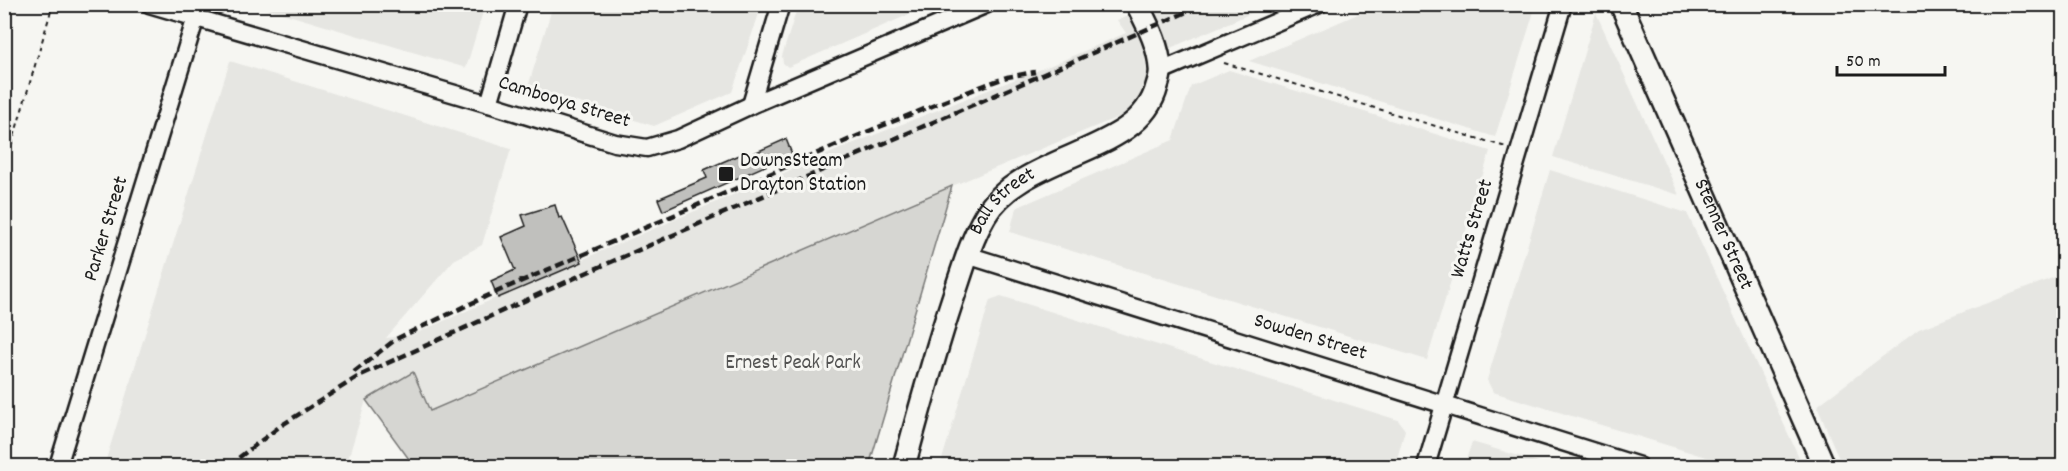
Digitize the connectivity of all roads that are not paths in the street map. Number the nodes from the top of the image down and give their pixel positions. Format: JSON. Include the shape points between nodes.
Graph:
{"nodes":[{"id":1,"x":149,"y":4,"type":"edge"},
{"id":2,"x":518,"y":4,"type":"edge"},
{"id":3,"x":781,"y":4,"type":"edge"},
{"id":4,"x":987,"y":4,"type":"edge"},
{"id":5,"x":1137,"y":4,"type":"edge"},
{"id":6,"x":1319,"y":4,"type":"edge"},
{"id":7,"x":1563,"y":4,"type":"edge"},
{"id":8,"x":1621,"y":4,"type":"edge"},
{"id":9,"x":198,"y":11,"type":"edge"},
{"id":10,"x":1161,"y":71,"type":"junction"},
{"id":11,"x":489,"y":104,"type":"junction"},
{"id":12,"x":751,"y":105,"type":"junction"},
{"id":13,"x":967,"y":255,"type":"junction"},
{"id":14,"x":1445,"y":404,"type":"junction"},
{"id":15,"x":58,"y":466,"type":"edge"},
{"id":16,"x":903,"y":466,"type":"edge"},
{"id":17,"x":1426,"y":466,"type":"edge"},
{"id":18,"x":1639,"y":466,"type":"edge"},
{"id":19,"x":1824,"y":466,"type":"edge"}],
"edges":[{"from":1,"to":9,"type":"street","name":"Cambooya Street"},
{"from":2,"to":11,"type":"street"},
{"from":3,"to":12,"type":"street"},
{"from":4,"to":12,"type":"street","name":"Cambooya Street"},
{"from":5,"to":10,"type":"main road","via":[[1158,53]]},
{"from":6,"to":10,"type":"street"},
{"from":7,"to":14,"type":"street","name":"Watts Street"},
{"from":8,"to":19,"type":"main road","name":"Stenner Street"},
{"from":9,"to":11,"type":"street","name":"Cambooya Street"},
{"from":9,"to":15,"type":"street","name":"Parker Street"},
{"from":10,"to":13,"type":"main road","name":"Ball Street","via":[[1151,105],[1143,115],[1117,134],[1015,184],[985,215]]},
{"from":11,"to":12,"type":"street","name":"Cambooya Street","via":[[615,143],[647,148],[678,139]]},
{"from":13,"to":14,"type":"street","name":"Sowden Street"},
{"from":13,"to":16,"type":"main road","name":"Ball Street"},
{"from":14,"to":17,"type":"street","name":"Watts Street"},
{"from":14,"to":18,"type":"street","name":"Sowden Street"}]}
